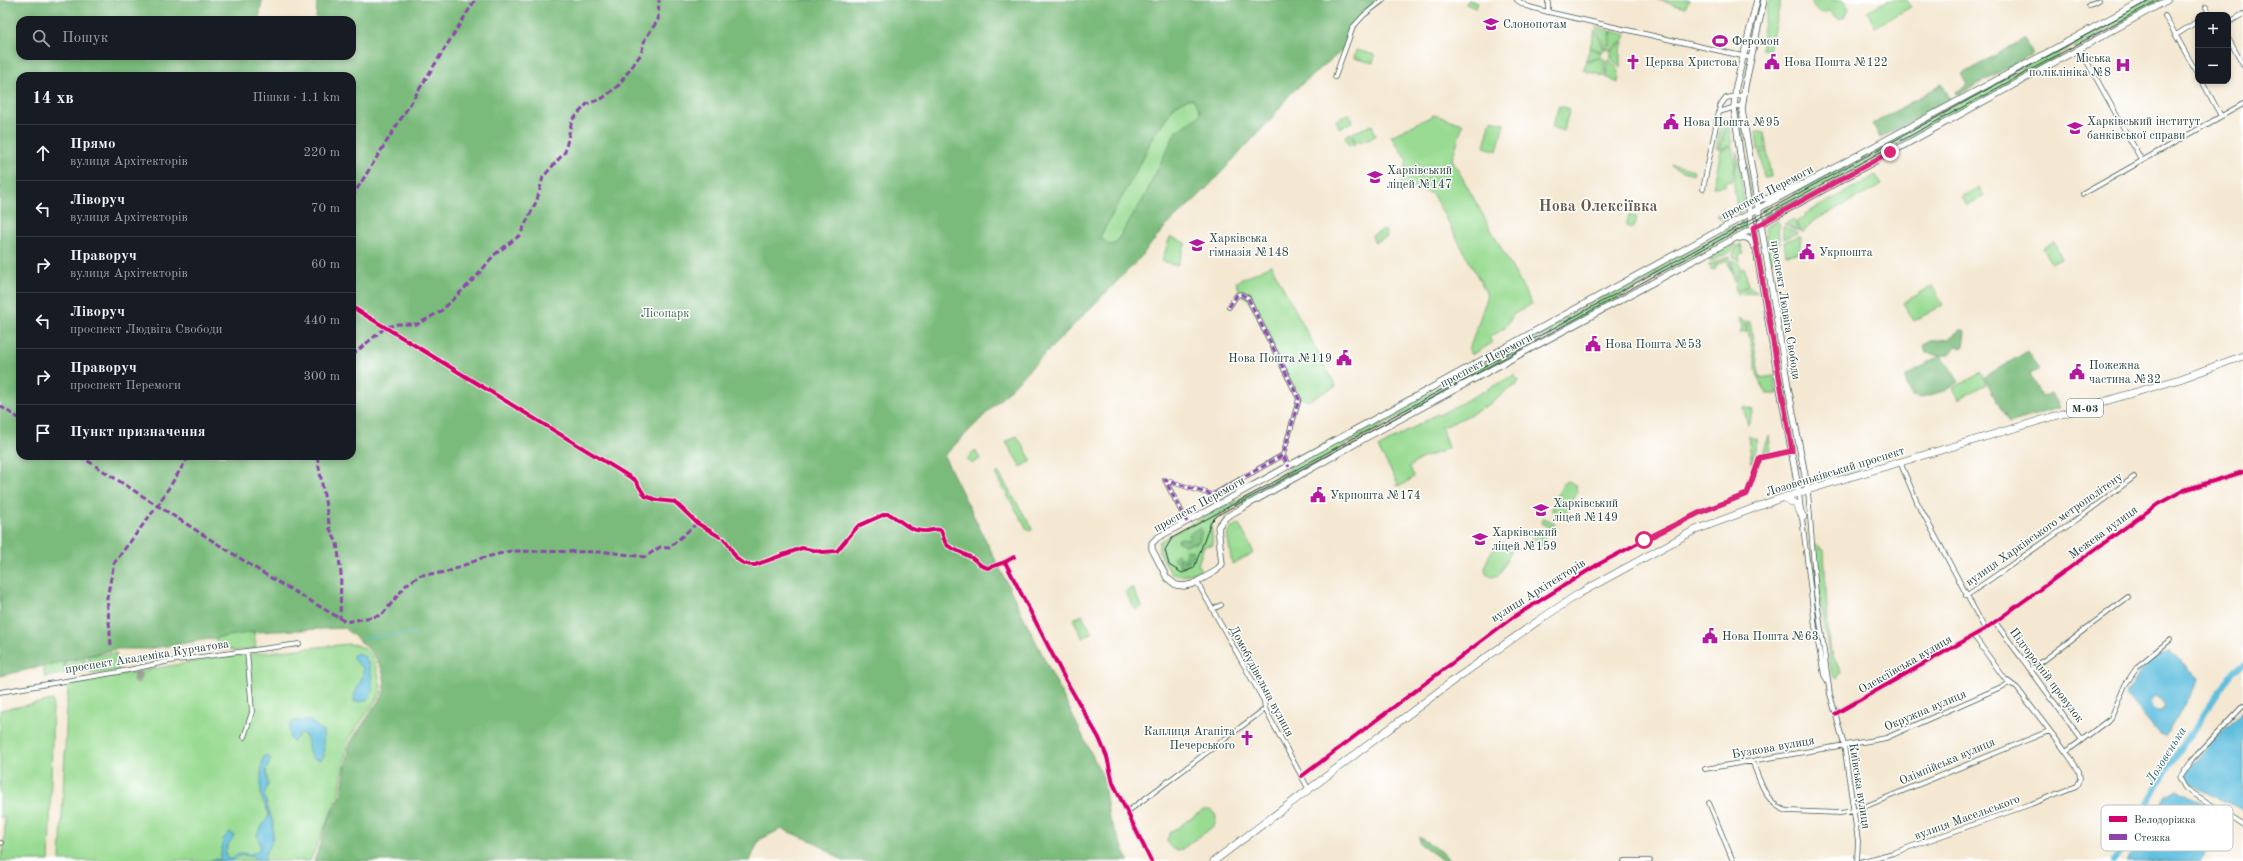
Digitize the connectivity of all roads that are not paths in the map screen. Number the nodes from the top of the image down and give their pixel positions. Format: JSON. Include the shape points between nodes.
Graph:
{"nodes":[{"id":1,"x":1383,"y":0,"type":"edge"},
{"id":2,"x":1517,"y":0,"type":"edge"},
{"id":3,"x":1548,"y":0,"type":"edge"},
{"id":4,"x":1757,"y":0,"type":"edge"},
{"id":5,"x":1764,"y":0,"type":"edge"},
{"id":6,"x":2099,"y":0,"type":"edge"},
{"id":7,"x":2144,"y":0,"type":"edge"},
{"id":8,"x":2168,"y":0,"type":"edge"},
{"id":9,"x":2089,"y":5,"type":"dead end"},
{"id":10,"x":2206,"y":7,"type":"dead end"},
{"id":11,"x":1548,"y":12,"type":"junction"},
{"id":12,"x":2208,"y":12,"type":"edge"},
{"id":13,"x":2243,"y":14,"type":"edge"},
{"id":14,"x":2164,"y":16,"type":"dead end"},
{"id":15,"x":2231,"y":21,"type":"edge"},
{"id":16,"x":2195,"y":23,"type":"edge"},
{"id":17,"x":2176,"y":35,"type":"junction"},
{"id":18,"x":2231,"y":43,"type":"edge"},
{"id":19,"x":2080,"y":49,"type":"junction"},
{"id":20,"x":1743,"y":56,"type":"junction"},
{"id":21,"x":1750,"y":58,"type":"junction"},
{"id":22,"x":2243,"y":65,"type":"edge"},
{"id":23,"x":2195,"y":69,"type":"edge"},
{"id":24,"x":1335,"y":77,"type":"dead end"},
{"id":25,"x":2204,"y":84,"type":"edge"},
{"id":26,"x":1743,"y":95,"type":"junction"},
{"id":27,"x":1734,"y":97,"type":"junction"},
{"id":28,"x":2243,"y":104,"type":"edge"},
{"id":29,"x":1742,"y":105,"type":"junction"},
{"id":30,"x":1734,"y":108,"type":"junction"},
{"id":31,"x":1719,"y":112,"type":"junction"},
{"id":32,"x":2221,"y":116,"type":"junction"},
{"id":33,"x":2142,"y":161,"type":"junction"},
{"id":34,"x":1811,"y":181,"type":"junction"},
{"id":35,"x":1703,"y":189,"type":"dead end"},
{"id":36,"x":1755,"y":191,"type":"junction"},
{"id":37,"x":2083,"y":194,"type":"dead end"},
{"id":38,"x":1758,"y":210,"type":"junction"},
{"id":39,"x":1751,"y":214,"type":"junction"},
{"id":40,"x":1761,"y":224,"type":"junction"},
{"id":41,"x":1753,"y":228,"type":"junction"},
{"id":42,"x":1706,"y":252,"type":"junction"},
{"id":43,"x":1758,"y":257,"type":"junction"},
{"id":44,"x":1229,"y":306,"type":"dead end"},
{"id":45,"x":2243,"y":356,"type":"edge"},
{"id":46,"x":1455,"y":375,"type":"junction"},
{"id":47,"x":1461,"y":386,"type":"junction"},
{"id":48,"x":1792,"y":451,"type":"junction"},
{"id":49,"x":1283,"y":455,"type":"junction"},
{"id":50,"x":1899,"y":462,"type":"junction"},
{"id":51,"x":1289,"y":467,"type":"junction"},
{"id":52,"x":2243,"y":472,"type":"edge"},
{"id":53,"x":2134,"y":477,"type":"dead end"},
{"id":54,"x":1808,"y":491,"type":"junction"},
{"id":55,"x":1799,"y":493,"type":"junction"},
{"id":56,"x":1784,"y":498,"type":"junction"},
{"id":57,"x":1803,"y":516,"type":"junction"},
{"id":58,"x":1187,"y":522,"type":"junction"},
{"id":59,"x":1810,"y":537,"type":"junction"},
{"id":60,"x":1805,"y":538,"type":"junction"},
{"id":61,"x":1014,"y":557,"type":"dead end"},
{"id":62,"x":1197,"y":582,"type":"junction"},
{"id":63,"x":1966,"y":596,"type":"junction"},
{"id":64,"x":2128,"y":597,"type":"dead end"},
{"id":65,"x":1221,"y":605,"type":"dead end"},
{"id":66,"x":1213,"y":609,"type":"junction"},
{"id":67,"x":1995,"y":622,"type":"junction"},
{"id":68,"x":1985,"y":629,"type":"junction"},
{"id":69,"x":1974,"y":636,"type":"junction"},
{"id":70,"x":2170,"y":640,"type":"dead end"},
{"id":71,"x":299,"y":644,"type":"dead end"},
{"id":72,"x":247,"y":651,"type":"junction"},
{"id":73,"x":2031,"y":670,"type":"junction"},
{"id":74,"x":1828,"y":682,"type":"junction"},
{"id":75,"x":2010,"y":683,"type":"junction"},
{"id":76,"x":0,"y":692,"type":"edge"},
{"id":77,"x":2243,"y":706,"type":"edge"},
{"id":78,"x":1265,"y":710,"type":"junction"},
{"id":79,"x":1835,"y":714,"type":"junction"},
{"id":80,"x":2049,"y":731,"type":"junction"},
{"id":81,"x":244,"y":737,"type":"dead end"},
{"id":82,"x":2082,"y":740,"type":"junction"},
{"id":83,"x":1844,"y":745,"type":"junction"},
{"id":84,"x":2066,"y":752,"type":"junction"},
{"id":85,"x":1752,"y":761,"type":"junction"},
{"id":86,"x":1705,"y":769,"type":"dead end"},
{"id":87,"x":1302,"y":776,"type":"junction"},
{"id":88,"x":1309,"y":790,"type":"junction"},
{"id":89,"x":1709,"y":803,"type":"dead end"},
{"id":90,"x":2211,"y":805,"type":"edge"},
{"id":91,"x":1854,"y":811,"type":"junction"},
{"id":92,"x":1127,"y":812,"type":"junction"},
{"id":93,"x":2233,"y":819,"type":"edge"},
{"id":94,"x":2243,"y":825,"type":"edge"},
{"id":95,"x":1152,"y":861,"type":"edge"},
{"id":96,"x":1214,"y":861,"type":"edge"},
{"id":97,"x":1624,"y":861,"type":"edge"},
{"id":98,"x":1650,"y":861,"type":"edge"},
{"id":99,"x":1734,"y":861,"type":"edge"},
{"id":100,"x":1857,"y":861,"type":"edge"},
{"id":101,"x":1863,"y":861,"type":"edge"}],
"edges":[{"from":1,"to":24,"type":"street","via":[[1353,27]]},
{"from":2,"to":11,"type":"street","via":[[1526,6]]},
{"from":3,"to":11,"type":"street"},
{"from":4,"to":20,"type":"main road","name":"проспект Людвіга Свободи"},
{"from":5,"to":21,"type":"main road","name":"проспект Людвіга Свободи"},
{"from":6,"to":9,"type":"street"},
{"from":7,"to":34,"type":"main road","name":"проспект Перемоги"},
{"from":8,"to":19,"type":"main road","name":"проспект Перемоги"},
{"from":10,"to":12,"type":"street"},
{"from":11,"to":20,"type":"street"},
{"from":13,"to":15,"type":"street"},
{"from":14,"to":17,"type":"street"},
{"from":16,"to":17,"type":"street"},
{"from":17,"to":23,"type":"street"},
{"from":18,"to":22,"type":"street"},
{"from":19,"to":33,"type":"street"},
{"from":19,"to":40,"type":"main road","name":"проспект Перемоги"},
{"from":20,"to":21,"type":"street"},
{"from":20,"to":27,"type":"main road","name":"проспект Людвіга Свободи"},
{"from":21,"to":26,"type":"main road","name":"проспект Людвіга Свободи"},
{"from":25,"to":32,"type":"street"},
{"from":26,"to":27,"type":"street"},
{"from":26,"to":29,"type":"main road","name":"проспект Людвіга Свободи"},
{"from":27,"to":30,"type":"main road","name":"проспект Людвіга Свободи"},
{"from":27,"to":31,"type":"street","via":[[1726,98]]},
{"from":28,"to":32,"type":"street"},
{"from":29,"to":30,"type":"street"},
{"from":29,"to":36,"type":"main road","name":"проспект Людвіга Свободи"},
{"from":30,"to":31,"type":"street"},
{"from":30,"to":39,"type":"main road","name":"проспект Людвіга Свободи"},
{"from":31,"to":35,"type":"street"},
{"from":32,"to":33,"type":"street"},
{"from":33,"to":37,"type":"street"},
{"from":34,"to":36,"type":"main road","via":[[1768,199],[1761,198]]},
{"from":34,"to":38,"type":"main road","name":"проспект Перемоги"},
{"from":36,"to":38,"type":"main road","name":"проспект Людвіга Свободи"},
{"from":38,"to":39,"type":"main road","name":"проспект Перемоги"},
{"from":38,"to":40,"type":"main road","name":"проспект Людвіга Свободи"},
{"from":39,"to":41,"type":"main road","name":"проспект Людвіга Свободи"},
{"from":39,"to":46,"type":"main road","name":"проспект Перемоги"},
{"from":40,"to":41,"type":"main road","name":"проспект Перемоги"},
{"from":40,"to":54,"type":"main road","name":"проспект Людвіга Свободи"},
{"from":41,"to":42,"type":"main road","name":"проспект Перемоги"},
{"from":41,"to":43,"type":"main road","name":"проспект Людвіга Свободи"},
{"from":42,"to":43,"type":"main road","via":[[1711,253],[1744,237],[1752,241]]},
{"from":42,"to":47,"type":"main road","name":"проспект Перемоги"},
{"from":43,"to":48,"type":"main road","name":"проспект Людвіга Свободи"},
{"from":44,"to":49,"type":"street","via":[[1237,295],[1241,294],[1248,298],[1299,399]]},
{"from":45,"to":50,"type":"highway","name":"Лозовеньківський проспект","number":"М-03","via":[[2180,379]]},
{"from":46,"to":47,"type":"main road"},
{"from":46,"to":51,"type":"main road","name":"проспект Перемоги"},
{"from":47,"to":62,"type":"main road","name":"проспект Перемоги","via":[[1224,518],[1218,530],[1221,566]]},
{"from":48,"to":55,"type":"main road","name":"проспект Людвіга Свободи"},
{"from":48,"to":87,"type":"street","name":"вулиця Архітекторів","via":[[1760,458],[1747,494],[1701,512],[1644,540],[1597,565],[1512,618]]},
{"from":49,"to":51,"type":"street"},
{"from":49,"to":58,"type":"street","via":[[1213,495],[1165,480]]},
{"from":50,"to":54,"type":"highway","name":"Лозовеньківський проспект","number":"М-03"},
{"from":50,"to":63,"type":"street"},
{"from":51,"to":58,"type":"main road","name":"проспект Перемоги"},
{"from":52,"to":67,"type":"street","name":"Межева вулиця","via":[[2184,490],[2158,504]]},
{"from":53,"to":63,"type":"street","name":"вулиця Харківського метрополітену"},
{"from":54,"to":55,"type":"highway","name":"Лозовеньківський проспект","number":"М-03"},
{"from":54,"to":59,"type":"street"},
{"from":55,"to":56,"type":"highway","name":"Лозовеньківський проспект","number":"М-03"},
{"from":55,"to":57,"type":"street"},
{"from":56,"to":57,"type":"highway","via":[[1796,504]]},
{"from":56,"to":88,"type":"highway","name":"Лозовеньківський проспект","number":"М-03","via":[[1693,532],[1570,599],[1454,680]]},
{"from":57,"to":60,"type":"street"},
{"from":58,"to":62,"type":"main road","name":"проспект Перемоги","via":[[1154,540],[1152,549],[1172,583],[1184,586]]},
{"from":59,"to":60,"type":"street"},
{"from":59,"to":74,"type":"street"},
{"from":60,"to":74,"type":"street","via":[[1816,627],[1824,675]]},
{"from":61,"to":92,"type":"street","via":[[1005,562],[1064,677],[1100,738],[1113,783]]},
{"from":62,"to":66,"type":"street","name":"Домобудівельна вулиця"},
{"from":63,"to":68,"type":"street"},
{"from":64,"to":73,"type":"street"},
{"from":65,"to":66,"type":"street"},
{"from":66,"to":78,"type":"street","name":"Домобудівельна вулиця","via":[[1264,701]]},
{"from":67,"to":68,"type":"street","name":"Межева вулиця"},
{"from":67,"to":73,"type":"street","name":"Підгородній провулок"},
{"from":68,"to":69,"type":"street","name":"Олексіївська вулиця"},
{"from":69,"to":75,"type":"street"},
{"from":69,"to":79,"type":"street","name":"Олексіївська вулиця"},
{"from":70,"to":82,"type":"street","via":[[2138,666],[2125,685],[2112,718]]},
{"from":71,"to":72,"type":"street","name":"проспект Академіка Курчатова"},
{"from":72,"to":76,"type":"street","name":"проспект Академіка Курчатова","via":[[170,661]]},
{"from":72,"to":81,"type":"street","via":[[252,712]]},
{"from":73,"to":82,"type":"street","name":"Підгородній провулок"},
{"from":74,"to":79,"type":"street","name":"Київська вулиця"},
{"from":75,"to":80,"type":"street","via":[[2017,688]]},
{"from":75,"to":83,"type":"street","name":"Окружна вулиця","via":[[1886,738]]},
{"from":77,"to":90,"type":"street","via":[[2193,759],[2180,778],[2184,788]]},
{"from":78,"to":87,"type":"street","name":"Домобудівельна вулиця"},
{"from":78,"to":92,"type":"street"},
{"from":79,"to":83,"type":"street","name":"Київська вулиця"},
{"from":80,"to":84,"type":"street"},
{"from":80,"to":91,"type":"street","name":"Олімпійська вулиця"},
{"from":82,"to":84,"type":"street"},
{"from":83,"to":85,"type":"street","name":"Бузкова вулиця"},
{"from":83,"to":91,"type":"street","name":"Київська вулиця"},
{"from":84,"to":101,"type":"street","name":"вулиця Масельського","via":[[2081,775],[2076,786],[1920,844]]},
{"from":85,"to":86,"type":"street","name":"Бузкова вулиця"},
{"from":85,"to":91,"type":"street","name":"Олімпійська вулиця","via":[[1769,799],[1778,808],[1788,811]]},
{"from":87,"to":88,"type":"street","name":"Домобудівельна вулиця"},
{"from":88,"to":96,"type":"highway","name":"Лозовеньківський проспект","number":"М-03"},
{"from":89,"to":99,"type":"street"},
{"from":91,"to":100,"type":"street","name":"Київська вулиця","via":[[1858,841]]},
{"from":92,"to":95,"type":"street"},
{"from":93,"to":94,"type":"street"},
{"from":97,"to":98,"type":"street"}]}
